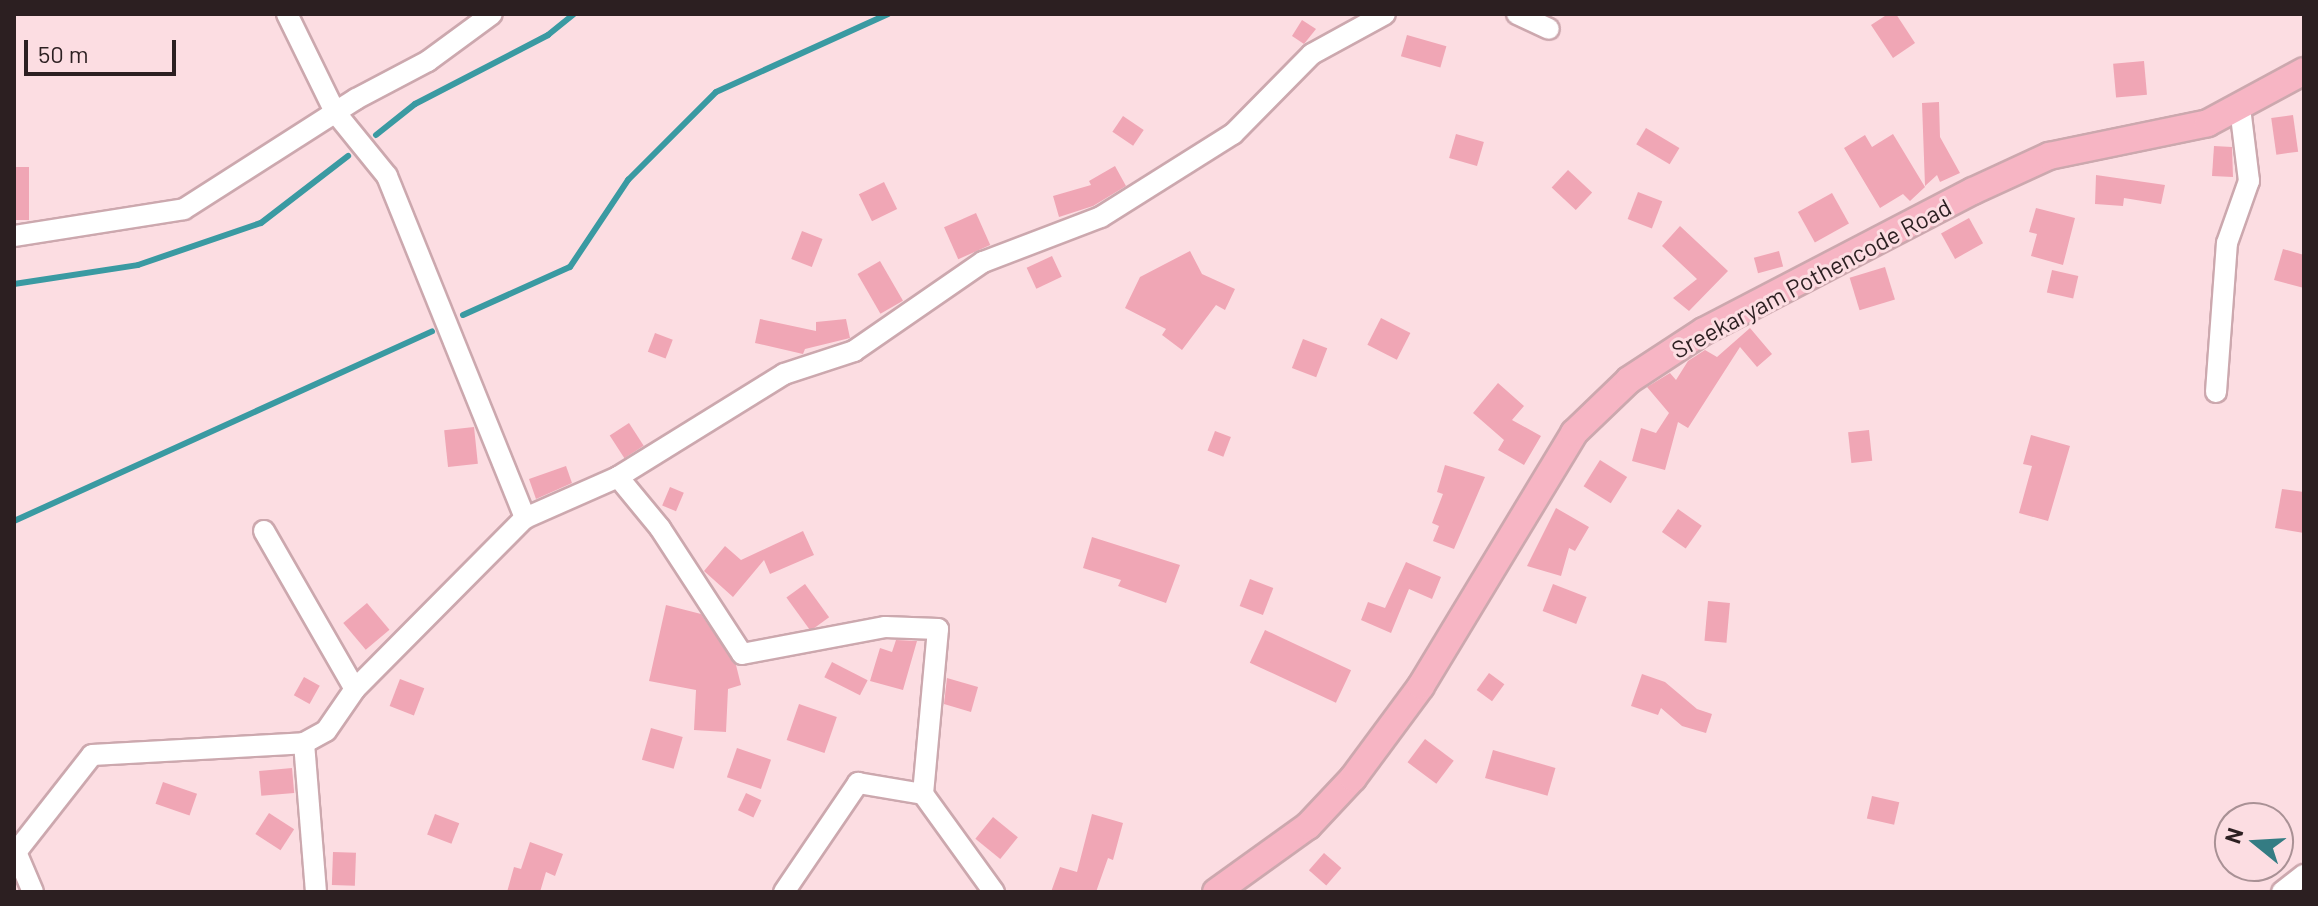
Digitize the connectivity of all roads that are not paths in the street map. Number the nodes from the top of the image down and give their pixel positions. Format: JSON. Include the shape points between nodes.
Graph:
{"nodes":[{"id":1,"x":287,"y":14,"type":"edge"},
{"id":2,"x":492,"y":14,"type":"edge"},
{"id":3,"x":1385,"y":14,"type":"edge"},
{"id":4,"x":1517,"y":14,"type":"edge"},
{"id":5,"x":1549,"y":29,"type":"dead end"},
{"id":6,"x":2304,"y":71,"type":"edge"},
{"id":7,"x":2240,"y":108,"type":"junction"},
{"id":8,"x":335,"y":112,"type":"junction"},
{"id":9,"x":14,"y":236,"type":"edge"},
{"id":10,"x":2216,"y":392,"type":"dead end"},
{"id":11,"x":618,"y":477,"type":"junction"},
{"id":12,"x":525,"y":518,"type":"junction"},
{"id":13,"x":264,"y":531,"type":"dead end"},
{"id":14,"x":355,"y":689,"type":"junction"},
{"id":15,"x":304,"y":743,"type":"junction"},
{"id":16,"x":923,"y":794,"type":"junction"},
{"id":17,"x":2304,"y":875,"type":"edge"},
{"id":18,"x":33,"y":892,"type":"edge"},
{"id":19,"x":316,"y":892,"type":"edge"},
{"id":20,"x":784,"y":892,"type":"edge"},
{"id":21,"x":994,"y":892,"type":"edge"},
{"id":22,"x":1216,"y":892,"type":"edge"},
{"id":23,"x":2282,"y":892,"type":"edge"}],
"edges":[{"from":1,"to":8,"type":"street"},
{"from":2,"to":8,"type":"street","via":[[428,61]]},
{"from":3,"to":11,"type":"street","via":[[1312,54],[1233,134],[1180,170],[1101,217],[983,262],[854,351],[784,374]]},
{"from":4,"to":5,"type":"street"},
{"from":6,"to":7,"type":"main road","name":"Sreekaryam Pothencode Road"},
{"from":7,"to":10,"type":"street","via":[[2249,181],[2227,243]]},
{"from":7,"to":22,"type":"main road","name":"Sreekaryam Pothencode Road","via":[[2208,123],[2049,156],[1704,331],[1629,380],[1574,433],[1421,686],[1353,778],[1308,826]]},
{"from":8,"to":9,"type":"street","via":[[184,209]]},
{"from":8,"to":12,"type":"street","via":[[387,176]]},
{"from":11,"to":12,"type":"street"},
{"from":11,"to":16,"type":"street","via":[[660,528],[742,654],[885,627],[938,629]]},
{"from":12,"to":14,"type":"street"},
{"from":13,"to":14,"type":"street"},
{"from":14,"to":15,"type":"street","via":[[326,731]]},
{"from":15,"to":18,"type":"street","via":[[92,755],[16,852]]},
{"from":15,"to":19,"type":"street"},
{"from":16,"to":20,"type":"street","via":[[858,783]]},
{"from":16,"to":21,"type":"street"},
{"from":17,"to":23,"type":"street"}]}
